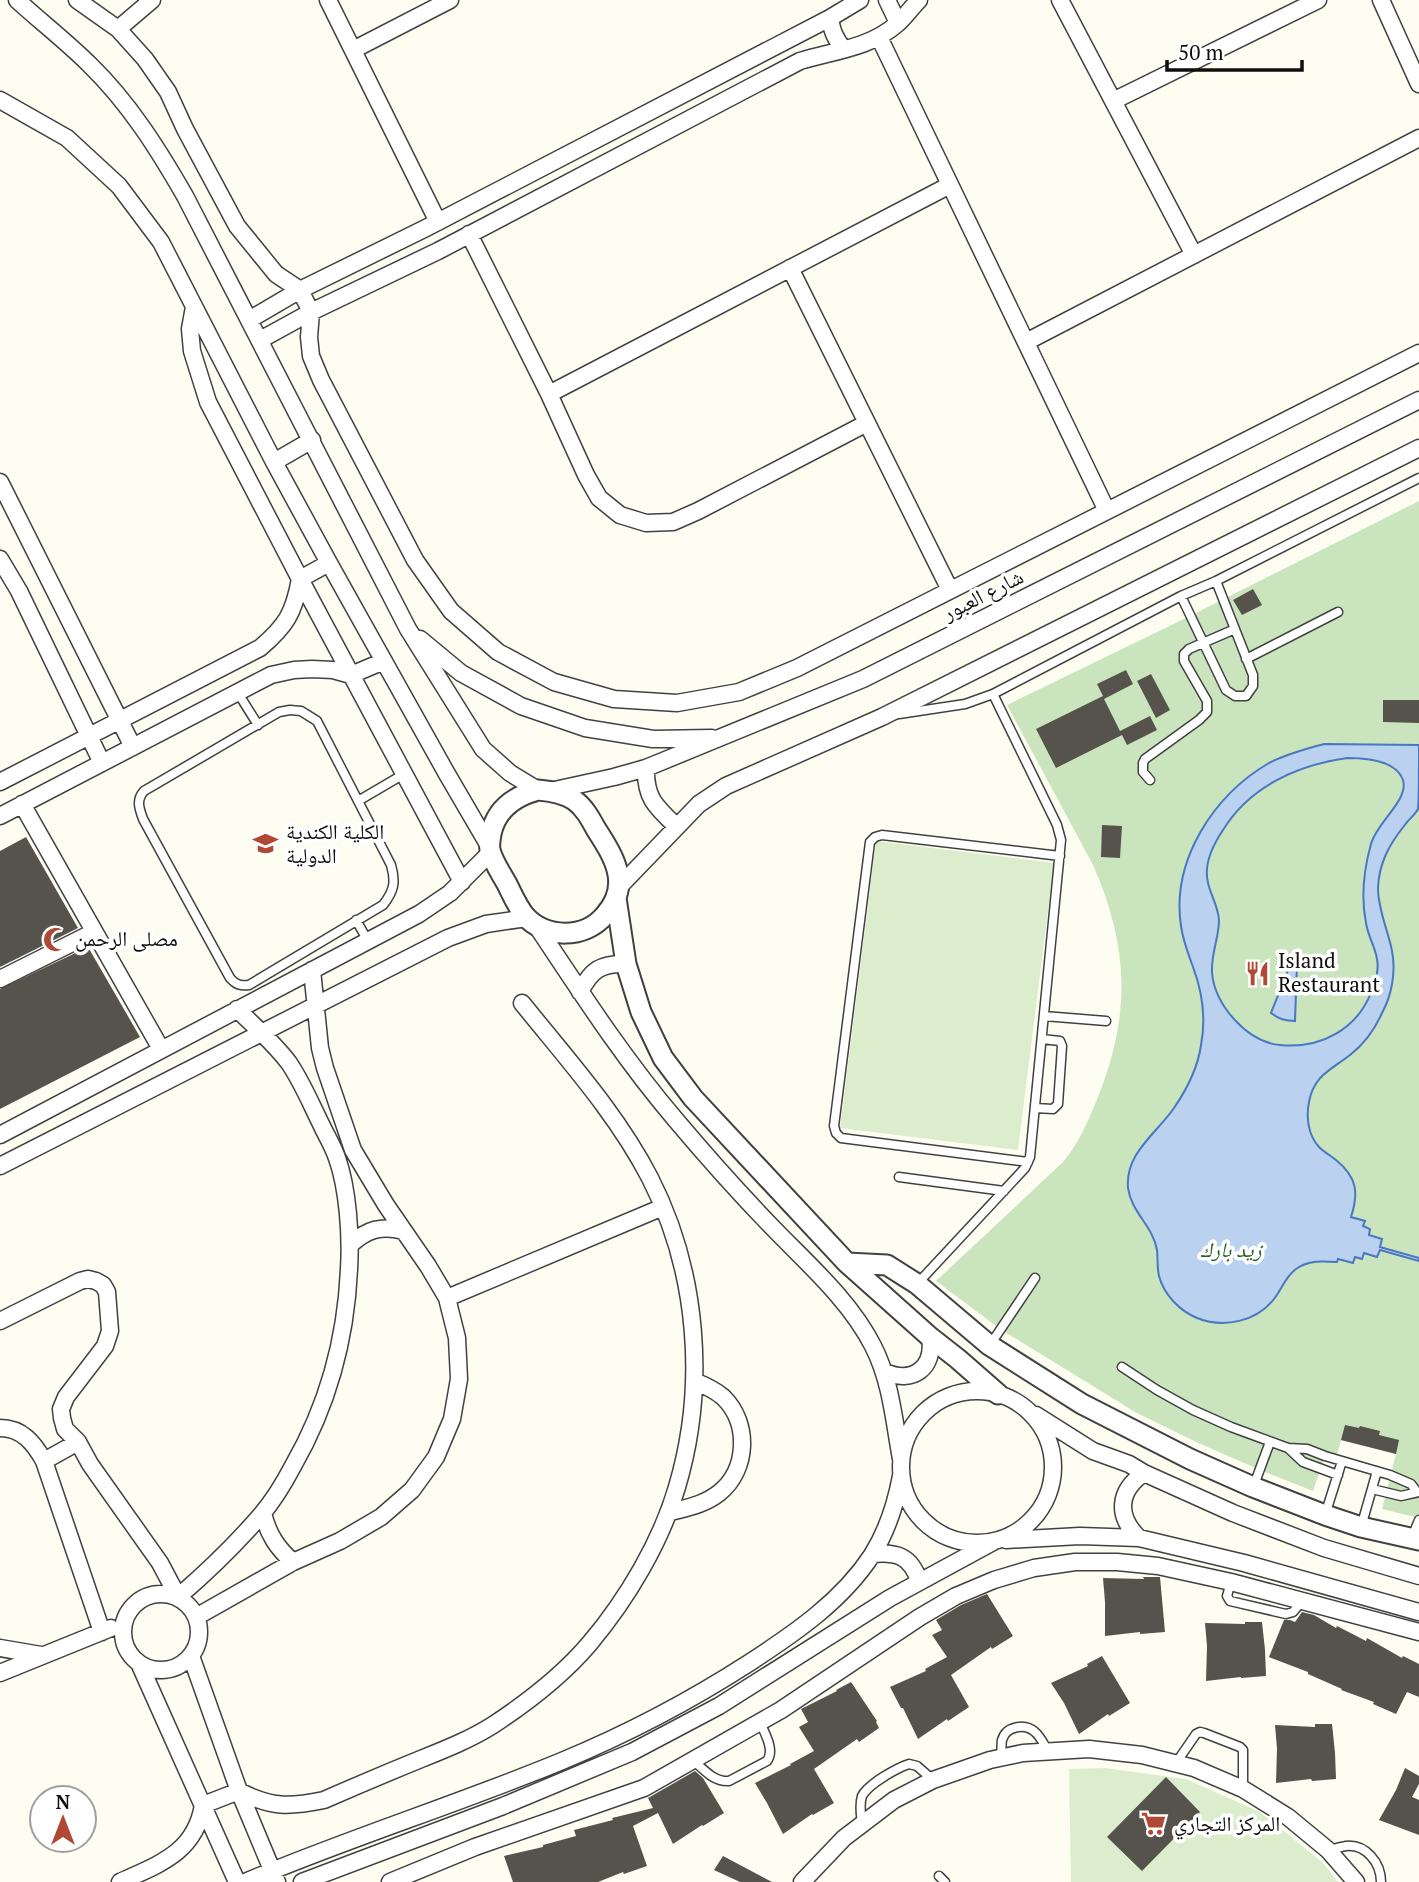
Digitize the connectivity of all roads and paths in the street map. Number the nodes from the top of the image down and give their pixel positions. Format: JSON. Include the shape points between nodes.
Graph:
{"nodes":[{"id":1,"x":17,"y":0,"type":"edge"},
{"id":2,"x":77,"y":0,"type":"edge"},
{"id":3,"x":152,"y":0,"type":"edge"},
{"id":4,"x":328,"y":0,"type":"edge"},
{"id":5,"x":450,"y":0,"type":"edge"},
{"id":6,"x":860,"y":0,"type":"edge"},
{"id":7,"x":887,"y":0,"type":"edge"},
{"id":8,"x":919,"y":0,"type":"edge"},
{"id":9,"x":1060,"y":0,"type":"edge"},
{"id":10,"x":1318,"y":0,"type":"edge"},
{"id":11,"x":1381,"y":0,"type":"edge"},
{"id":12,"x":830,"y":18,"type":"junction"},
{"id":13,"x":898,"y":23,"type":"junction"},
{"id":14,"x":118,"y":29,"type":"junction"},
{"id":15,"x":879,"y":37,"type":"junction"},
{"id":16,"x":844,"y":49,"type":"junction"},
{"id":17,"x":353,"y":50,"type":"junction"},
{"id":18,"x":1419,"y":84,"type":"edge"},
{"id":19,"x":0,"y":100,"type":"edge"},
{"id":20,"x":1113,"y":101,"type":"junction"},
{"id":21,"x":1419,"y":138,"type":"edge"},
{"id":22,"x":950,"y":185,"type":"junction"},
{"id":23,"x":465,"y":208,"type":"junction"},
{"id":24,"x":432,"y":225,"type":"junction"},
{"id":25,"x":473,"y":232,"type":"junction"},
{"id":26,"x":438,"y":251,"type":"junction"},
{"id":27,"x":1194,"y":255,"type":"junction"},
{"id":28,"x":790,"y":268,"type":"junction"},
{"id":29,"x":300,"y":290,"type":"junction"},
{"id":30,"x":194,"y":307,"type":"junction"},
{"id":31,"x":311,"y":312,"type":"junction"},
{"id":32,"x":249,"y":320,"type":"junction"},
{"id":33,"x":260,"y":340,"type":"junction"},
{"id":34,"x":1026,"y":342,"type":"junction"},
{"id":35,"x":1419,"y":353,"type":"edge"},
{"id":36,"x":549,"y":394,"type":"junction"},
{"id":37,"x":1419,"y":400,"type":"edge"},
{"id":38,"x":867,"y":422,"type":"junction"},
{"id":39,"x":312,"y":440,"type":"junction"},
{"id":40,"x":1419,"y":448,"type":"edge"},
{"id":41,"x":274,"y":462,"type":"junction"},
{"id":42,"x":1419,"y":478,"type":"edge"},
{"id":43,"x":0,"y":482,"type":"edge"},
{"id":44,"x":1107,"y":510,"type":"junction"},
{"id":45,"x":0,"y":559,"type":"edge"},
{"id":46,"x":329,"y":563,"type":"junction"},
{"id":47,"x":300,"y":579,"type":"junction"},
{"id":48,"x":1216,"y":581,"type":"junction"},
{"id":49,"x":950,"y":590,"type":"junction"},
{"id":50,"x":1181,"y":596,"type":"junction"},
{"id":51,"x":1338,"y":612,"type":"dead end"},
{"id":52,"x":408,"y":629,"type":"junction"},
{"id":53,"x":1235,"y":629,"type":"junction"},
{"id":54,"x":1204,"y":642,"type":"junction"},
{"id":55,"x":1246,"y":659,"type":"junction"},
{"id":56,"x":384,"y":661,"type":"junction"},
{"id":57,"x":351,"y":675,"type":"junction"},
{"id":58,"x":238,"y":693,"type":"junction"},
{"id":59,"x":993,"y":694,"type":"junction"},
{"id":60,"x":882,"y":717,"type":"junction"},
{"id":61,"x":119,"y":721,"type":"junction"},
{"id":62,"x":258,"y":724,"type":"junction"},
{"id":63,"x":89,"y":736,"type":"junction"},
{"id":64,"x":721,"y":737,"type":"junction"},
{"id":65,"x":133,"y":747,"type":"junction"},
{"id":66,"x":102,"y":763,"type":"junction"},
{"id":67,"x":646,"y":768,"type":"junction"},
{"id":68,"x":404,"y":774,"type":"junction"},
{"id":69,"x":1150,"y":780,"type":"dead end"},
{"id":70,"x":0,"y":782,"type":"edge"},
{"id":71,"x":544,"y":791,"type":"junction"},
{"id":72,"x":358,"y":801,"type":"junction"},
{"id":73,"x":22,"y":804,"type":"junction"},
{"id":74,"x":0,"y":816,"type":"edge"},
{"id":75,"x":676,"y":826,"type":"junction"},
{"id":76,"x":490,"y":849,"type":"junction"},
{"id":77,"x":1060,"y":856,"type":"junction"},
{"id":78,"x":462,"y":882,"type":"junction"},
{"id":79,"x":617,"y":892,"type":"junction"},
{"id":80,"x":356,"y":920,"type":"junction"},
{"id":81,"x":531,"y":921,"type":"junction"},
{"id":82,"x":94,"y":932,"type":"junction"},
{"id":83,"x":368,"y":941,"type":"junction"},
{"id":84,"x":626,"y":964,"type":"junction"},
{"id":85,"x":312,"y":970,"type":"junction"},
{"id":86,"x":0,"y":979,"type":"edge"},
{"id":87,"x":580,"y":992,"type":"junction"},
{"id":88,"x":522,"y":1003,"type":"dead end"},
{"id":89,"x":316,"y":1005,"type":"junction"},
{"id":90,"x":237,"y":1009,"type":"junction"},
{"id":91,"x":1044,"y":1016,"type":"junction"},
{"id":92,"x":1106,"y":1021,"type":"dead end"},
{"id":93,"x":261,"y":1033,"type":"junction"},
{"id":94,"x":1042,"y":1039,"type":"junction"},
{"id":95,"x":161,"y":1049,"type":"junction"},
{"id":96,"x":1035,"y":1108,"type":"junction"},
{"id":97,"x":0,"y":1135,"type":"edge"},
{"id":98,"x":353,"y":1150,"type":"junction"},
{"id":99,"x":338,"y":1158,"type":"junction"},
{"id":100,"x":1028,"y":1162,"type":"junction"},
{"id":101,"x":0,"y":1166,"type":"edge"},
{"id":102,"x":899,"y":1177,"type":"dead end"},
{"id":103,"x":1004,"y":1191,"type":"junction"},
{"id":104,"x":663,"y":1208,"type":"junction"},
{"id":105,"x":404,"y":1231,"type":"junction"},
{"id":106,"x":350,"y":1245,"type":"junction"},
{"id":107,"x":847,"y":1263,"type":"junction"},
{"id":108,"x":1035,"y":1278,"type":"dead end"},
{"id":109,"x":917,"y":1284,"type":"junction"},
{"id":110,"x":447,"y":1298,"type":"junction"},
{"id":111,"x":0,"y":1321,"type":"edge"},
{"id":112,"x":930,"y":1337,"type":"junction"},
{"id":113,"x":989,"y":1345,"type":"junction"},
{"id":114,"x":1122,"y":1367,"type":"dead end"},
{"id":115,"x":885,"y":1373,"type":"junction"},
{"id":116,"x":694,"y":1381,"type":"junction"},
{"id":117,"x":998,"y":1394,"type":"junction"},
{"id":118,"x":1029,"y":1411,"type":"junction"},
{"id":119,"x":0,"y":1428,"type":"edge"},
{"id":120,"x":78,"y":1442,"type":"junction"},
{"id":121,"x":1270,"y":1442,"type":"junction"},
{"id":122,"x":1288,"y":1448,"type":"junction"},
{"id":123,"x":901,"y":1459,"type":"junction"},
{"id":124,"x":44,"y":1461,"type":"junction"},
{"id":125,"x":1342,"y":1461,"type":"junction"},
{"id":126,"x":1377,"y":1471,"type":"junction"},
{"id":127,"x":1144,"y":1474,"type":"junction"},
{"id":128,"x":1338,"y":1475,"type":"junction"},
{"id":129,"x":901,"y":1476,"type":"junction"},
{"id":130,"x":1254,"y":1487,"type":"junction"},
{"id":131,"x":1372,"y":1489,"type":"junction"},
{"id":132,"x":1418,"y":1492,"type":"edge"},
{"id":133,"x":262,"y":1513,"type":"junction"},
{"id":134,"x":668,"y":1513,"type":"junction"},
{"id":135,"x":1325,"y":1515,"type":"junction"},
{"id":136,"x":1362,"y":1527,"type":"junction"},
{"id":137,"x":1417,"y":1533,"type":"edge"},
{"id":138,"x":1139,"y":1538,"type":"junction"},
{"id":139,"x":997,"y":1541,"type":"junction"},
{"id":140,"x":873,"y":1554,"type":"junction"},
{"id":141,"x":293,"y":1562,"type":"junction"},
{"id":142,"x":1418,"y":1574,"type":"edge"},
{"id":143,"x":919,"y":1581,"type":"junction"},
{"id":144,"x":178,"y":1597,"type":"junction"},
{"id":145,"x":1419,"y":1612,"type":"edge"},
{"id":146,"x":196,"y":1617,"type":"junction"},
{"id":147,"x":124,"y":1623,"type":"junction"},
{"id":148,"x":102,"y":1632,"type":"junction"},
{"id":149,"x":1419,"y":1632,"type":"edge"},
{"id":150,"x":0,"y":1648,"type":"edge"},
{"id":151,"x":44,"y":1656,"type":"junction"},
{"id":152,"x":191,"y":1657,"type":"junction"},
{"id":153,"x":139,"y":1663,"type":"junction"},
{"id":154,"x":0,"y":1672,"type":"edge"},
{"id":155,"x":760,"y":1722,"type":"junction"},
{"id":156,"x":1048,"y":1751,"type":"junction"},
{"id":157,"x":1001,"y":1758,"type":"junction"},
{"id":158,"x":693,"y":1760,"type":"junction"},
{"id":159,"x":1176,"y":1763,"type":"junction"},
{"id":160,"x":933,"y":1780,"type":"junction"},
{"id":161,"x":1243,"y":1789,"type":"junction"},
{"id":162,"x":239,"y":1791,"type":"junction"},
{"id":163,"x":203,"y":1805,"type":"junction"},
{"id":164,"x":862,"y":1825,"type":"junction"},
{"id":165,"x":1328,"y":1850,"type":"junction"},
{"id":166,"x":298,"y":1861,"type":"junction"},
{"id":167,"x":274,"y":1876,"type":"edge"},
{"id":168,"x":306,"y":1881,"type":"edge"},
{"id":169,"x":120,"y":1882,"type":"edge"},
{"id":170,"x":237,"y":1882,"type":"edge"},
{"id":171,"x":245,"y":1882,"type":"edge"},
{"id":172,"x":390,"y":1882,"type":"edge"},
{"id":173,"x":802,"y":1882,"type":"edge"},
{"id":174,"x":1356,"y":1882,"type":"edge"},
{"id":175,"x":1381,"y":1882,"type":"edge"}],
"edges":[{"from":1,"to":32,"type":"street","via":[[91,66],[127,106],[185,196]]},
{"from":2,"to":14,"type":"street"},
{"from":3,"to":14,"type":"street"},
{"from":4,"to":17,"type":"street"},
{"from":5,"to":17,"type":"street"},
{"from":6,"to":12,"type":"street"},
{"from":7,"to":13,"type":"street"},
{"from":8,"to":13,"type":"street"},
{"from":9,"to":20,"type":"street"},
{"from":10,"to":20,"type":"street"},
{"from":11,"to":18,"type":"street"},
{"from":12,"to":16,"type":"street","via":[[831,29]]},
{"from":12,"to":23,"type":"street"},
{"from":13,"to":15,"type":"street"},
{"from":14,"to":29,"type":"street","via":[[168,92],[237,226],[276,274]]},
{"from":15,"to":16,"type":"street"},
{"from":15,"to":22,"type":"street"},
{"from":16,"to":25,"type":"street","via":[[800,61]]},
{"from":17,"to":24,"type":"street"},
{"from":19,"to":30,"type":"street","via":[[67,138],[119,186],[161,243]]},
{"from":20,"to":27,"type":"street"},
{"from":21,"to":27,"type":"street"},
{"from":22,"to":28,"type":"street"},
{"from":22,"to":34,"type":"street"},
{"from":23,"to":24,"type":"street"},
{"from":23,"to":25,"type":"street"},
{"from":24,"to":26,"type":"street"},
{"from":24,"to":29,"type":"street"},
{"from":25,"to":26,"type":"street"},
{"from":25,"to":36,"type":"street"},
{"from":26,"to":31,"type":"street"},
{"from":27,"to":34,"type":"street"},
{"from":28,"to":36,"type":"street"},
{"from":28,"to":38,"type":"street"},
{"from":29,"to":31,"type":"street"},
{"from":29,"to":32,"type":"street"},
{"from":30,"to":41,"type":"street"},
{"from":30,"to":47,"type":"street","via":[[192,351],[208,402]]},
{"from":31,"to":33,"type":"street"},
{"from":31,"to":49,"type":"street","via":[[309,337],[321,380],[415,560],[451,611],[470,628],[498,652],[554,682],[614,699],[677,703],[739,692],[797,668]]},
{"from":32,"to":33,"type":"street"},
{"from":33,"to":39,"type":"street"},
{"from":34,"to":44,"type":"street"},
{"from":35,"to":44,"type":"street"},
{"from":36,"to":38,"type":"street","via":[[599,498],[621,515],[646,523],[673,522],[698,511]]},
{"from":37,"to":64,"type":"street","name":"شارع العبور","via":[[863,679]]},
{"from":38,"to":49,"type":"street"},
{"from":39,"to":41,"type":"street"},
{"from":39,"to":52,"type":"street"},
{"from":40,"to":60,"type":"street"},
{"from":41,"to":46,"type":"street"},
{"from":42,"to":48,"type":"lane"},
{"from":43,"to":61,"type":"street"},
{"from":44,"to":49,"type":"street"},
{"from":45,"to":63,"type":"street"},
{"from":46,"to":47,"type":"street"},
{"from":46,"to":56,"type":"street"},
{"from":47,"to":57,"type":"street"},
{"from":47,"to":61,"type":"street","via":[[289,617],[260,648]]},
{"from":48,"to":50,"type":"lane"},
{"from":48,"to":53,"type":"lane"},
{"from":50,"to":54,"type":"lane"},
{"from":50,"to":59,"type":"lane"},
{"from":51,"to":55,"type":"lane"},
{"from":52,"to":64,"type":"street","via":[[461,673],[521,706],[585,729],[653,739]]},
{"from":52,"to":71,"type":"street","via":[[483,750],[510,773]]},
{"from":53,"to":54,"type":"lane"},
{"from":53,"to":55,"type":"lane"},
{"from":54,"to":55,"type":"lane","via":[[1226,690],[1235,696],[1246,696],[1254,686]]},
{"from":54,"to":69,"type":"lane","via":[[1183,657],[1207,701],[1207,712],[1146,759],[1143,772]]},
{"from":56,"to":57,"type":"street"},
{"from":56,"to":76,"type":"street"},
{"from":57,"to":58,"type":"street","via":[[294,670],[271,675]]},
{"from":57,"to":68,"type":"street"},
{"from":58,"to":62,"type":"lane"},
{"from":58,"to":65,"type":"street"},
{"from":59,"to":60,"type":"lane","via":[[965,704]]},
{"from":59,"to":77,"type":"lane","via":[[1057,825]]},
{"from":60,"to":75,"type":"street","via":[[726,786]]},
{"from":61,"to":63,"type":"street"},
{"from":61,"to":65,"type":"street"},
{"from":62,"to":72,"type":"lane","via":[[290,710],[311,716]]},
{"from":62,"to":80,"type":"lane","via":[[144,791],[138,802],[142,819],[235,984],[249,985]]},
{"from":63,"to":66,"type":"street"},
{"from":63,"to":70,"type":"street"},
{"from":64,"to":67,"type":"street","name":"شارع العبور"},
{"from":65,"to":66,"type":"street"},
{"from":66,"to":73,"type":"street"},
{"from":67,"to":71,"type":"street","name":"شارع العبور"},
{"from":67,"to":75,"type":"street","via":[[650,799]]},
{"from":68,"to":72,"type":"lane"},
{"from":68,"to":78,"type":"street"},
{"from":71,"to":76,"type":"street","via":[[506,806],[493,826]]},
{"from":71,"to":79,"type":"street","via":[[562,794],[582,807],[616,863]]},
{"from":72,"to":80,"type":"lane","via":[[391,865],[394,885],[383,905]]},
{"from":73,"to":74,"type":"street"},
{"from":73,"to":82,"type":"street"},
{"from":75,"to":79,"type":"street"},
{"from":76,"to":78,"type":"street"},
{"from":76,"to":81,"type":"street","via":[[519,908]]},
{"from":77,"to":91,"type":"lane"},
{"from":77,"to":100,"type":"lane","via":[[882,835],[872,839],[834,1126],[841,1138]]},
{"from":78,"to":83,"type":"street","via":[[419,915]]},
{"from":79,"to":81,"type":"street","via":[[603,918],[582,931],[558,933]]},
{"from":79,"to":84,"type":"street"},
{"from":80,"to":83,"type":"lane"},
{"from":81,"to":87,"type":"street"},
{"from":81,"to":89,"type":"street","via":[[467,930]]},
{"from":82,"to":86,"type":"street"},
{"from":82,"to":95,"type":"street"},
{"from":83,"to":85,"type":"street"},
{"from":84,"to":87,"type":"street","via":[[597,969]]},
{"from":84,"to":107,"type":"street","via":[[641,1012],[663,1058]]},
{"from":85,"to":89,"type":"street"},
{"from":85,"to":90,"type":"street"},
{"from":87,"to":115,"type":"street","via":[[674,1118],[845,1303]]},
{"from":88,"to":104,"type":"street","via":[[616,1123]]},
{"from":89,"to":93,"type":"street"},
{"from":89,"to":98,"type":"street","via":[[325,1068]]},
{"from":90,"to":93,"type":"street"},
{"from":90,"to":95,"type":"street"},
{"from":91,"to":92,"type":"lane"},
{"from":91,"to":94,"type":"lane"},
{"from":93,"to":99,"type":"street","via":[[299,1080]]},
{"from":93,"to":101,"type":"street"},
{"from":94,"to":96,"type":"lane"},
{"from":94,"to":96,"type":"lane","via":[[1060,1041],[1062,1046],[1058,1104],[1053,1109]]},
{"from":95,"to":97,"type":"street"},
{"from":96,"to":100,"type":"lane"},
{"from":98,"to":99,"type":"street"},
{"from":98,"to":105,"type":"street"},
{"from":99,"to":106,"type":"street"},
{"from":100,"to":103,"type":"lane"},
{"from":102,"to":103,"type":"lane"},
{"from":103,"to":109,"type":"lane"},
{"from":104,"to":110,"type":"street"},
{"from":104,"to":116,"type":"street","via":[[688,1295]]},
{"from":105,"to":106,"type":"street","via":[[375,1229]]},
{"from":105,"to":110,"type":"street"},
{"from":106,"to":133,"type":"street","via":[[344,1327],[327,1393],[306,1444]]},
{"from":107,"to":109,"type":"street","via":[[887,1265]]},
{"from":107,"to":112,"type":"street"},
{"from":108,"to":113,"type":"lane"},
{"from":109,"to":113,"type":"street"},
{"from":110,"to":141,"type":"street","via":[[457,1338],[459,1379],[452,1419],[436,1457],[412,1490],[381,1517]]},
{"from":111,"to":120,"type":"street","via":[[80,1281],[96,1280],[103,1285],[110,1331],[105,1346],[61,1409],[65,1429]]},
{"from":112,"to":115,"type":"street","via":[[924,1367],[905,1377]]},
{"from":112,"to":117,"type":"street"},
{"from":113,"to":130,"type":"street","via":[[1082,1404]]},
{"from":114,"to":121,"type":"lane","via":[[1193,1410]]},
{"from":115,"to":123,"type":"street"},
{"from":116,"to":134,"type":"street","via":[[686,1455]]},
{"from":116,"to":134,"type":"street","via":[[721,1395],[733,1409],[743,1444],[740,1462],[719,1493]]},
{"from":117,"to":118,"type":"street"},
{"from":117,"to":123,"type":"street","via":[[979,1391],[943,1399],[914,1424]]},
{"from":118,"to":127,"type":"street","via":[[1093,1451]]},
{"from":118,"to":139,"type":"street","via":[[1040,1424],[1053,1457],[1049,1492],[1031,1522]]},
{"from":119,"to":124,"type":"street","via":[[29,1439]]},
{"from":120,"to":124,"type":"street"},
{"from":120,"to":144,"type":"street"},
{"from":121,"to":122,"type":"lane"},
{"from":121,"to":130,"type":"lane"},
{"from":122,"to":125,"type":"lane"},
{"from":122,"to":128,"type":"lane","via":[[1303,1462]]},
{"from":123,"to":129,"type":"street"},
{"from":124,"to":148,"type":"street"},
{"from":125,"to":126,"type":"lane"},
{"from":125,"to":128,"type":"lane"},
{"from":126,"to":131,"type":"lane"},
{"from":126,"to":132,"type":"lane","via":[[1406,1481]]},
{"from":127,"to":138,"type":"street","via":[[1128,1488],[1123,1510],[1125,1521]]},
{"from":127,"to":142,"type":"street","via":[[1278,1531],[1370,1563]]},
{"from":128,"to":135,"type":"lane"},
{"from":129,"to":139,"type":"street","via":[[906,1497],[932,1529],[972,1544]]},
{"from":129,"to":140,"type":"street","via":[[895,1505]]},
{"from":130,"to":135,"type":"street"},
{"from":131,"to":132,"type":"lane","via":[[1401,1496]]},
{"from":131,"to":136,"type":"lane"},
{"from":133,"to":141,"type":"street","via":[[273,1541]]},
{"from":133,"to":144,"type":"street"},
{"from":134,"to":162,"type":"street","via":[[644,1566],[589,1644],[556,1678],[492,1726],[324,1800],[276,1805]]},
{"from":135,"to":136,"type":"street"},
{"from":136,"to":137,"type":"street"},
{"from":138,"to":139,"type":"street"},
{"from":138,"to":145,"type":"street"},
{"from":139,"to":143,"type":"street"},
{"from":140,"to":143,"type":"street","via":[[894,1553],[903,1558]]},
{"from":140,"to":166,"type":"street","via":[[848,1586],[810,1620],[665,1713],[561,1762]]},
{"from":141,"to":146,"type":"street"},
{"from":143,"to":168,"type":"street","via":[[719,1706],[632,1752]]},
{"from":144,"to":146,"type":"street"},
{"from":144,"to":147,"type":"street","via":[[156,1594],[145,1598],[135,1604]]},
{"from":146,"to":152,"type":"street","via":[[199,1636]]},
{"from":147,"to":148,"type":"street"},
{"from":147,"to":153,"type":"street","via":[[124,1642]]},
{"from":148,"to":151,"type":"street"},
{"from":149,"to":155,"type":"street","via":[[1158,1566],[1075,1562],[994,1580],[956,1596]]},
{"from":150,"to":151,"type":"street"},
{"from":151,"to":154,"type":"street"},
{"from":152,"to":153,"type":"street","via":[[172,1669]]},
{"from":152,"to":162,"type":"street"},
{"from":153,"to":163,"type":"street"},
{"from":155,"to":158,"type":"street"},
{"from":155,"to":158,"type":"lane","via":[[771,1750],[767,1761],[723,1782]]},
{"from":156,"to":157,"type":"street"},
{"from":156,"to":157,"type":"lane","via":[[1034,1730],[1019,1727],[1006,1734]]},
{"from":156,"to":159,"type":"street","via":[[1089,1749]]},
{"from":157,"to":160,"type":"street"},
{"from":158,"to":172,"type":"street","via":[[622,1797],[475,1847]]},
{"from":159,"to":161,"type":"street"},
{"from":159,"to":161,"type":"lane","via":[[1196,1734],[1204,1733],[1243,1750]]},
{"from":160,"to":164,"type":"street","via":[[894,1800]]},
{"from":160,"to":164,"type":"lane","via":[[909,1764],[885,1777],[862,1796]]},
{"from":161,"to":165,"type":"street"},
{"from":162,"to":163,"type":"street"},
{"from":162,"to":167,"type":"street"},
{"from":163,"to":169,"type":"street","via":[[196,1830],[180,1851]]},
{"from":163,"to":170,"type":"street"},
{"from":164,"to":173,"type":"street"},
{"from":165,"to":174,"type":"street"},
{"from":165,"to":175,"type":"lane","via":[[1348,1846],[1366,1852],[1379,1868]]},
{"from":166,"to":167,"type":"street"},
{"from":166,"to":168,"type":"street"},
{"from":167,"to":171,"type":"street"}]}
